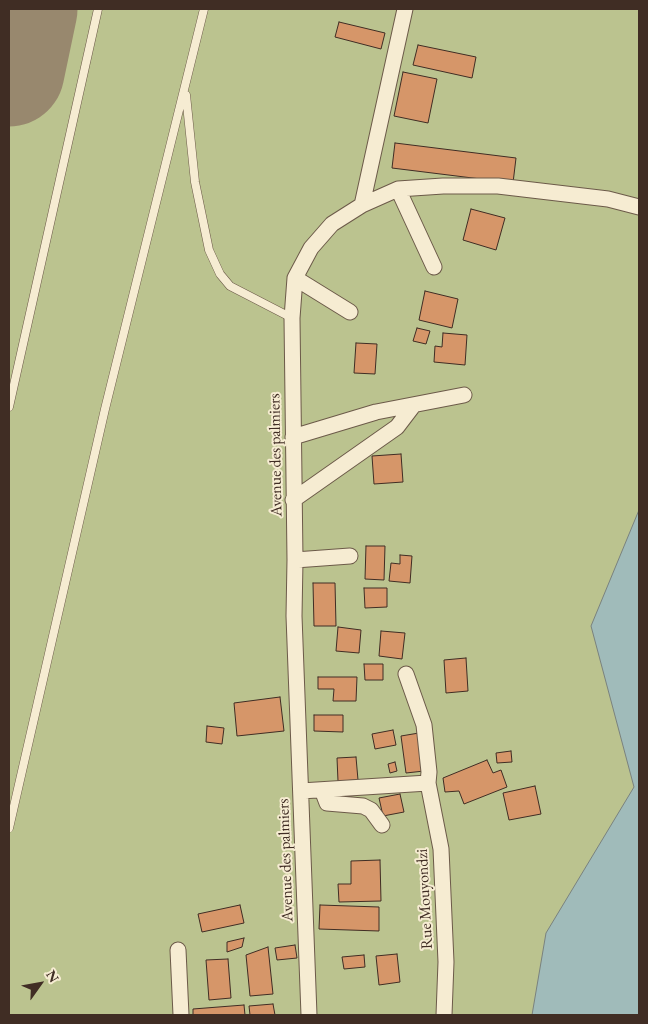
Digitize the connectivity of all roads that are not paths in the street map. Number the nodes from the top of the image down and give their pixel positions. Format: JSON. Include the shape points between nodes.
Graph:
{"nodes":[{"id":1,"x":98,"y":9,"type":"edge"},
{"id":2,"x":204,"y":9,"type":"edge"},
{"id":3,"x":405,"y":9,"type":"edge"},
{"id":4,"x":185,"y":90,"type":"junction"},
{"id":5,"x":398,"y":189,"type":"junction"},
{"id":6,"x":362,"y":205,"type":"junction"},
{"id":7,"x":639,"y":206,"type":"edge"},
{"id":8,"x":434,"y":267,"type":"dead end"},
{"id":9,"x":295,"y":278,"type":"junction"},
{"id":10,"x":350,"y":312,"type":"dead end"},
{"id":11,"x":292,"y":318,"type":"junction"},
{"id":12,"x":464,"y":395,"type":"dead end"},
{"id":13,"x":413,"y":406,"type":"junction"},
{"id":14,"x":9,"y":408,"type":"edge"},
{"id":15,"x":293,"y":437,"type":"junction"},
{"id":16,"x":293,"y":500,"type":"junction"},
{"id":17,"x":350,"y":556,"type":"dead end"},
{"id":18,"x":296,"y":560,"type":"junction"},
{"id":19,"x":406,"y":674,"type":"dead end"},
{"id":20,"x":428,"y":783,"type":"junction"},
{"id":21,"x":322,"y":790,"type":"junction"},
{"id":22,"x":301,"y":791,"type":"junction"},
{"id":23,"x":382,"y":825,"type":"dead end"},
{"id":24,"x":9,"y":828,"type":"edge"},
{"id":25,"x":178,"y":950,"type":"dead end"},
{"id":26,"x":181,"y":1015,"type":"edge"},
{"id":27,"x":309,"y":1015,"type":"edge"},
{"id":28,"x":444,"y":1015,"type":"edge"}],
"edges":[{"from":1,"to":14,"type":"lane"},
{"from":2,"to":4,"type":"lane"},
{"from":3,"to":6,"type":"street"},
{"from":4,"to":11,"type":"lane","via":[[195,182],[209,250],[220,274],[230,286]]},
{"from":4,"to":24,"type":"lane","via":[[105,409]]},
{"from":5,"to":6,"type":"street","name":"Avenue des palmiers"},
{"from":5,"to":7,"type":"street","name":"Avenue des palmiers","via":[[498,186],[608,199]]},
{"from":5,"to":8,"type":"street"},
{"from":6,"to":9,"type":"street","name":"Avenue des palmiers","via":[[332,224],[311,248]]},
{"from":9,"to":10,"type":"street"},
{"from":9,"to":11,"type":"street","name":"Avenue des palmiers"},
{"from":11,"to":15,"type":"street","name":"Avenue des palmiers"},
{"from":12,"to":13,"type":"street"},
{"from":13,"to":15,"type":"street","via":[[376,412]]},
{"from":13,"to":16,"type":"street","via":[[397,427]]},
{"from":15,"to":16,"type":"street","name":"Avenue des palmiers"},
{"from":16,"to":18,"type":"street","name":"Avenue des palmiers"},
{"from":17,"to":18,"type":"street"},
{"from":18,"to":22,"type":"street","name":"Avenue des palmiers","via":[[294,616]]},
{"from":19,"to":20,"type":"street","name":"Rue Mouyondzi","via":[[424,725]]},
{"from":20,"to":21,"type":"street"},
{"from":20,"to":28,"type":"street","name":"Rue Mouyondzi","via":[[441,848],[446,962]]},
{"from":21,"to":22,"type":"street"},
{"from":21,"to":23,"type":"street","via":[[327,803],[367,808]]},
{"from":22,"to":27,"type":"street","name":"Avenue des palmiers"},
{"from":25,"to":26,"type":"street"}]}
